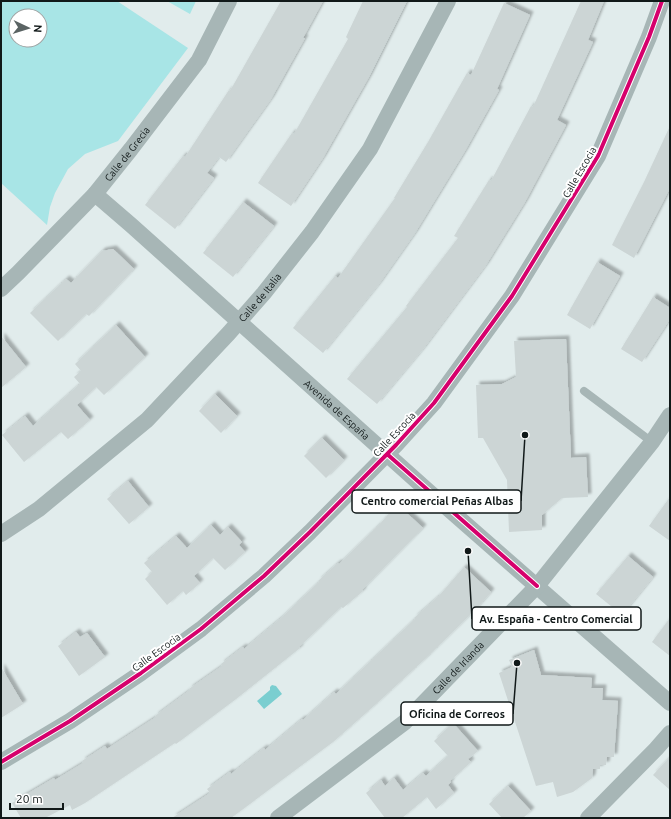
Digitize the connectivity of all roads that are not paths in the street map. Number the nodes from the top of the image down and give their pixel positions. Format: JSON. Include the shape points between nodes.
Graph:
{"nodes":[{"id":1,"x":229,"y":1,"type":"edge"},
{"id":2,"x":448,"y":1,"type":"edge"},
{"id":3,"x":662,"y":1,"type":"edge"},
{"id":4,"x":95,"y":194,"type":"junction"},
{"id":5,"x":1,"y":289,"type":"edge"},
{"id":6,"x":239,"y":322,"type":"junction"},
{"id":7,"x":584,"y":391,"type":"dead end"},
{"id":8,"x":670,"y":415,"type":"edge"},
{"id":9,"x":652,"y":442,"type":"junction"},
{"id":10,"x":387,"y":454,"type":"junction"},
{"id":11,"x":1,"y":534,"type":"edge"},
{"id":12,"x":537,"y":586,"type":"junction"},
{"id":13,"x":670,"y":703,"type":"edge"},
{"id":14,"x":670,"y":733,"type":"edge"},
{"id":15,"x":1,"y":762,"type":"edge"},
{"id":16,"x":278,"y":818,"type":"edge"},
{"id":17,"x":588,"y":818,"type":"edge"}],
"edges":[{"from":1,"to":4,"type":"street","name":"Calle de Grecia","via":[[199,60]]},
{"from":2,"to":6,"type":"street","name":"Calle de Italia","via":[[370,149],[312,232]]},
{"from":3,"to":10,"type":"street","name":"Calle Escocia","via":[[598,156],[512,296],[434,403]]},
{"from":4,"to":5,"type":"street","name":"Calle de Grecia"},
{"from":4,"to":6,"type":"street","name":"Avenida de España"},
{"from":6,"to":10,"type":"street","name":"Avenida de España"},
{"from":6,"to":11,"type":"street","name":"Calle de Italia","via":[[147,420],[39,509]]},
{"from":7,"to":9,"type":"lane"},
{"from":8,"to":9,"type":"street","name":"Calle de Irlanda"},
{"from":9,"to":12,"type":"street","name":"Calle de Irlanda"},
{"from":10,"to":12,"type":"street","name":"Avenida de España"},
{"from":10,"to":15,"type":"street","name":"Calle Escocia","via":[[269,571],[201,629],[70,721]]},
{"from":12,"to":13,"type":"street","name":"Avenida de España"},
{"from":12,"to":16,"type":"street","name":"Calle de Irlanda","via":[[405,722]]},
{"from":14,"to":17,"type":"street"}]}
